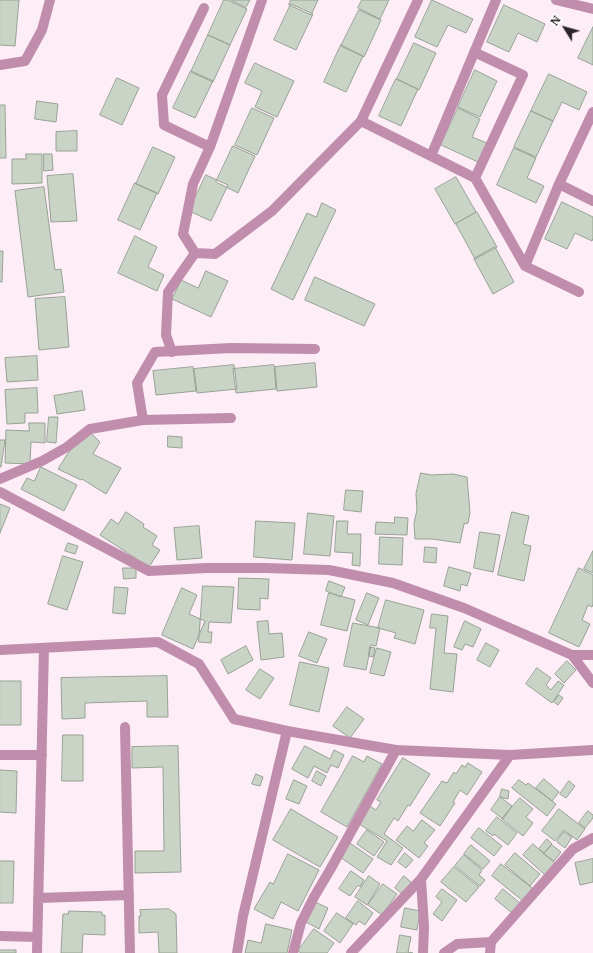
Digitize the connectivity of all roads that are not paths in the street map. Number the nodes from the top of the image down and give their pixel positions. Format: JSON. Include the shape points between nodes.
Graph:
{"nodes":[{"id":1,"x":50,"y":0,"type":"edge"},
{"id":2,"x":262,"y":0,"type":"edge"},
{"id":3,"x":418,"y":0,"type":"edge"},
{"id":4,"x":496,"y":0,"type":"edge"},
{"id":5,"x":556,"y":0,"type":"edge"},
{"id":6,"x":204,"y":8,"type":"dead end"},
{"id":7,"x":593,"y":8,"type":"edge"},
{"id":8,"x":474,"y":52,"type":"junction"},
{"id":9,"x":0,"y":65,"type":"edge"},
{"id":10,"x":593,"y":112,"type":"edge"},
{"id":11,"x":361,"y":121,"type":"junction"},
{"id":12,"x":210,"y":147,"type":"junction"},
{"id":13,"x":431,"y":156,"type":"junction"},
{"id":14,"x":476,"y":178,"type":"junction"},
{"id":15,"x":559,"y":184,"type":"junction"},
{"id":16,"x":593,"y":201,"type":"edge"},
{"id":17,"x":195,"y":253,"type":"junction"},
{"id":18,"x":525,"y":266,"type":"junction"},
{"id":19,"x":579,"y":292,"type":"dead end"},
{"id":20,"x":315,"y":349,"type":"dead end"},
{"id":21,"x":172,"y":352,"type":"junction"},
{"id":22,"x":231,"y":418,"type":"dead end"},
{"id":23,"x":143,"y":420,"type":"junction"},
{"id":24,"x":0,"y":479,"type":"edge"},
{"id":25,"x":0,"y":492,"type":"edge"},
{"id":26,"x":44,"y":648,"type":"junction"},
{"id":27,"x":0,"y":650,"type":"edge"},
{"id":28,"x":572,"y":655,"type":"junction"},
{"id":29,"x":593,"y":655,"type":"edge"},
{"id":30,"x":593,"y":683,"type":"edge"},
{"id":31,"x":125,"y":727,"type":"dead end"},
{"id":32,"x":287,"y":731,"type":"junction"},
{"id":33,"x":396,"y":750,"type":"junction"},
{"id":34,"x":593,"y":750,"type":"edge"},
{"id":35,"x":0,"y":755,"type":"edge"},
{"id":36,"x":510,"y":755,"type":"junction"},
{"id":37,"x":42,"y":756,"type":"junction"},
{"id":38,"x":593,"y":838,"type":"edge"},
{"id":39,"x":421,"y":879,"type":"junction"},
{"id":40,"x":129,"y":896,"type":"junction"},
{"id":41,"x":38,"y":898,"type":"junction"},
{"id":42,"x":0,"y":936,"type":"edge"},
{"id":43,"x":37,"y":937,"type":"junction"},
{"id":44,"x":491,"y":942,"type":"junction"},
{"id":45,"x":37,"y":953,"type":"edge"},
{"id":46,"x":130,"y":953,"type":"edge"},
{"id":47,"x":237,"y":953,"type":"edge"},
{"id":48,"x":293,"y":953,"type":"edge"},
{"id":49,"x":351,"y":953,"type":"edge"},
{"id":50,"x":423,"y":953,"type":"edge"},
{"id":51,"x":444,"y":953,"type":"edge"},
{"id":52,"x":490,"y":953,"type":"edge"}],
"edges":[{"from":1,"to":9,"type":"street","via":[[42,30],[25,61]]},
{"from":2,"to":12,"type":"street"},
{"from":3,"to":11,"type":"street"},
{"from":4,"to":8,"type":"street"},
{"from":5,"to":7,"type":"street"},
{"from":6,"to":12,"type":"street","via":[[162,95],[164,125]]},
{"from":8,"to":13,"type":"street"},
{"from":8,"to":14,"type":"street","via":[[523,75]]},
{"from":10,"to":15,"type":"street"},
{"from":11,"to":13,"type":"street"},
{"from":11,"to":17,"type":"street","via":[[272,211],[215,254]]},
{"from":12,"to":17,"type":"street","via":[[193,184],[183,234]]},
{"from":13,"to":14,"type":"street"},
{"from":14,"to":18,"type":"street"},
{"from":15,"to":16,"type":"street"},
{"from":15,"to":18,"type":"street"},
{"from":17,"to":21,"type":"street","via":[[168,292],[166,335]]},
{"from":18,"to":19,"type":"street"},
{"from":20,"to":21,"type":"street","via":[[231,348]]},
{"from":21,"to":23,"type":"street","via":[[155,352],[137,382]]},
{"from":22,"to":23,"type":"street"},
{"from":23,"to":24,"type":"street","via":[[90,429],[49,458]]},
{"from":25,"to":28,"type":"street","via":[[149,571],[207,568],[330,570],[393,583],[464,608]]},
{"from":26,"to":27,"type":"street"},
{"from":26,"to":32,"type":"street","via":[[158,642],[199,664],[234,719]]},
{"from":26,"to":37,"type":"street"},
{"from":28,"to":29,"type":"street"},
{"from":28,"to":30,"type":"street"},
{"from":31,"to":40,"type":"street"},
{"from":32,"to":33,"type":"street"},
{"from":32,"to":47,"type":"street"},
{"from":33,"to":36,"type":"street"},
{"from":33,"to":48,"type":"street","via":[[314,897],[301,923]]},
{"from":34,"to":36,"type":"street"},
{"from":35,"to":37,"type":"street"},
{"from":36,"to":39,"type":"street"},
{"from":37,"to":41,"type":"street"},
{"from":38,"to":44,"type":"street","via":[[573,848]]},
{"from":39,"to":49,"type":"street"},
{"from":39,"to":50,"type":"street"},
{"from":40,"to":41,"type":"street"},
{"from":40,"to":46,"type":"street"},
{"from":41,"to":43,"type":"street"},
{"from":42,"to":43,"type":"street"},
{"from":43,"to":45,"type":"street"},
{"from":44,"to":51,"type":"street","via":[[457,944]]},
{"from":44,"to":52,"type":"street"}]}
